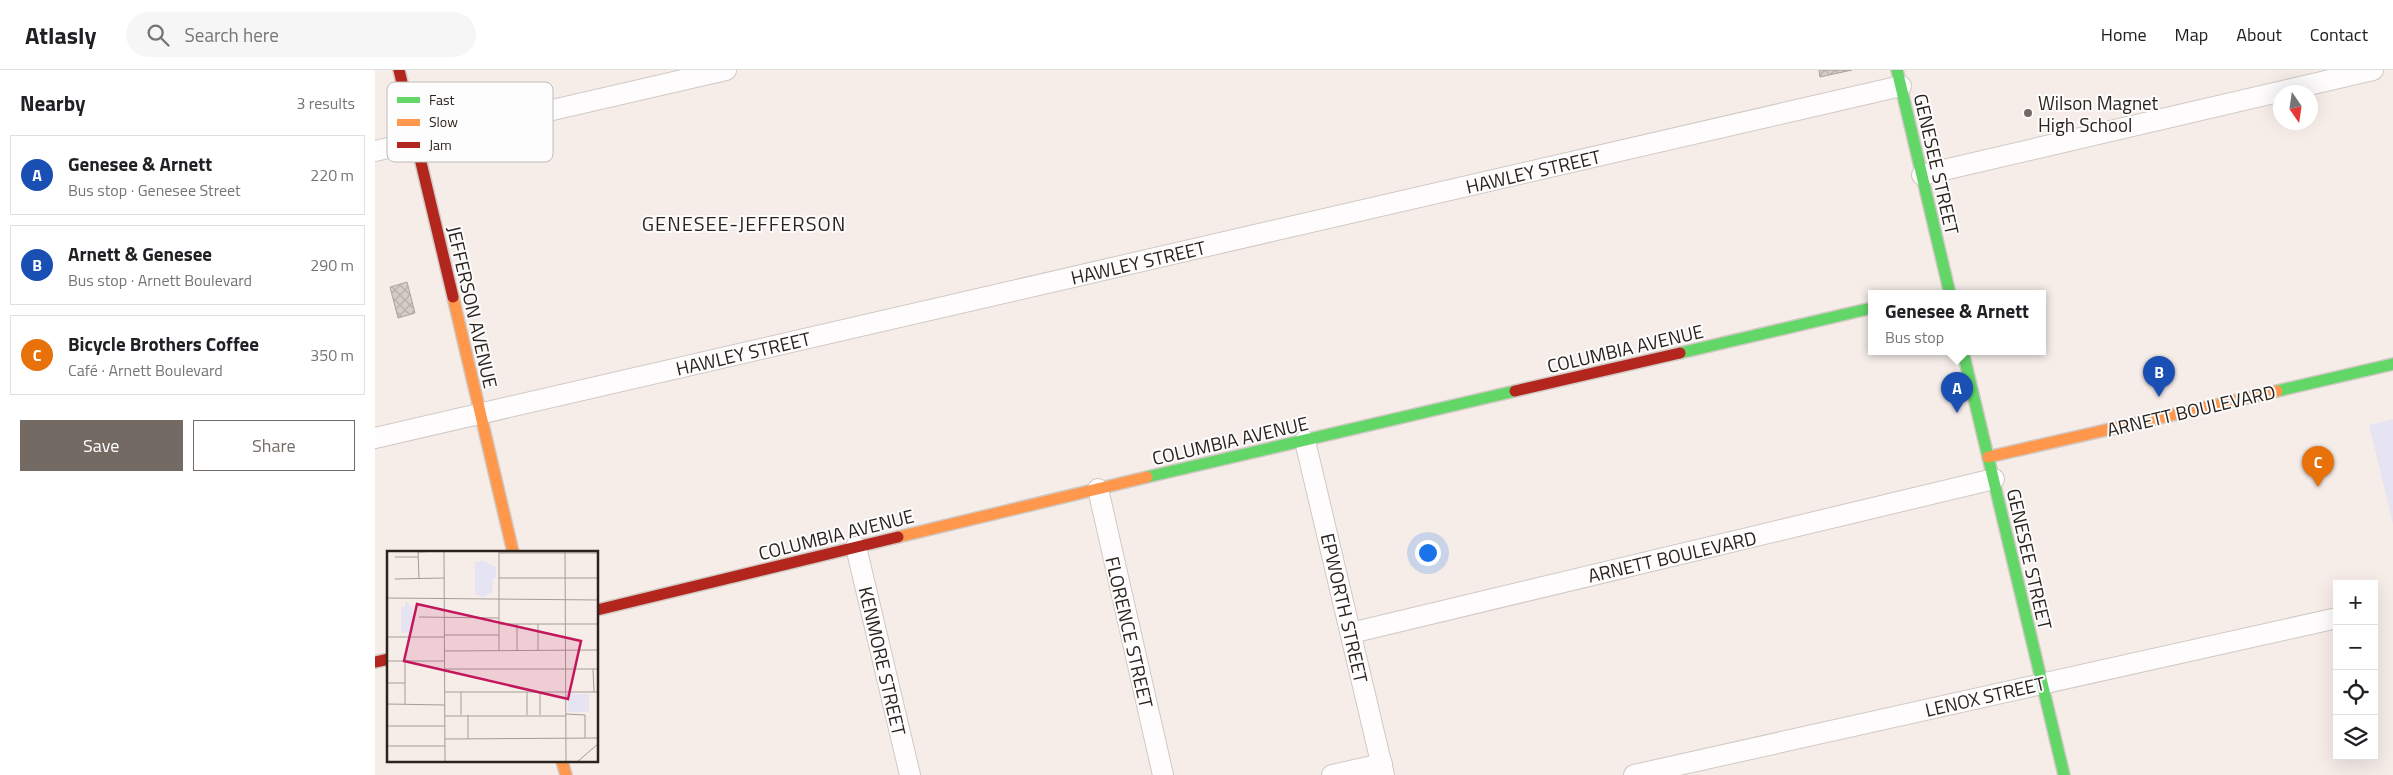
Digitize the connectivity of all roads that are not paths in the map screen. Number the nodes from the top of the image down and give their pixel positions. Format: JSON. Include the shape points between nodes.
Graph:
{"nodes":[{"id":1,"x":723,"y":70,"type":"edge"},
{"id":2,"x":2373,"y":70,"type":"edge"},
{"id":3,"x":1899,"y":78,"type":"edge"},
{"id":4,"x":553,"y":110,"type":"edge"},
{"id":5,"x":421,"y":162,"type":"edge"},
{"id":6,"x":1922,"y":174,"type":"junction"},
{"id":7,"x":1947,"y":290,"type":"edge"},
{"id":8,"x":1868,"y":309,"type":"edge"},
{"id":9,"x":1964,"y":355,"type":"edge"},
{"id":10,"x":2393,"y":364,"type":"edge"},
{"id":11,"x":480,"y":414,"type":"junction"},
{"id":12,"x":375,"y":438,"type":"edge"},
{"id":13,"x":1305,"y":441,"type":"junction"},
{"id":14,"x":1988,"y":457,"type":"junction"},
{"id":15,"x":1994,"y":479,"type":"junction"},
{"id":16,"x":1098,"y":489,"type":"junction"},
{"id":17,"x":856,"y":547,"type":"junction"},
{"id":18,"x":513,"y":551,"type":"edge"},
{"id":19,"x":599,"y":610,"type":"edge"},
{"id":20,"x":2333,"y":619,"type":"edge"},
{"id":21,"x":1351,"y":633,"type":"junction"},
{"id":22,"x":2042,"y":683,"type":"junction"},
{"id":23,"x":562,"y":762,"type":"edge"},
{"id":24,"x":1383,"y":769,"type":"edge"},
{"id":25,"x":566,"y":775,"type":"edge"},
{"id":26,"x":910,"y":775,"type":"edge"},
{"id":27,"x":1163,"y":775,"type":"edge"},
{"id":28,"x":1332,"y":775,"type":"edge"},
{"id":29,"x":1634,"y":775,"type":"edge"},
{"id":30,"x":2064,"y":775,"type":"edge"}],
"edges":[{"from":1,"to":4,"type":"street"},
{"from":2,"to":6,"type":"street"},
{"from":3,"to":6,"type":"street","name":"GENESEE STREET"},
{"from":3,"to":11,"type":"street","name":"HAWLEY STREET"},
{"from":5,"to":11,"type":"street","name":"JEFFERSON AVENUE"},
{"from":6,"to":7,"type":"street","name":"GENESEE STREET"},
{"from":8,"to":13,"type":"street","name":"COLUMBIA AVENUE"},
{"from":9,"to":14,"type":"street","name":"GENESEE STREET"},
{"from":10,"to":14,"type":"street","name":"ARNETT BOULEVARD"},
{"from":11,"to":12,"type":"street","name":"HAWLEY STREET"},
{"from":11,"to":18,"type":"street","name":"JEFFERSON AVENUE"},
{"from":13,"to":16,"type":"street","name":"COLUMBIA AVENUE"},
{"from":13,"to":21,"type":"street","name":"EPWORTH STREET"},
{"from":14,"to":15,"type":"street","name":"GENESEE STREET"},
{"from":15,"to":21,"type":"street","name":"ARNETT BOULEVARD"},
{"from":15,"to":22,"type":"street","name":"GENESEE STREET"},
{"from":16,"to":17,"type":"street","name":"COLUMBIA AVENUE"},
{"from":16,"to":27,"type":"street","name":"FLORENCE STREET"},
{"from":17,"to":19,"type":"street","name":"COLUMBIA AVENUE"},
{"from":17,"to":26,"type":"street","name":"KENMORE STREET"},
{"from":20,"to":22,"type":"street","name":"LENOX STREET"},
{"from":21,"to":24,"type":"street","name":"EPWORTH STREET"},
{"from":22,"to":29,"type":"street","name":"LENOX STREET"},
{"from":22,"to":30,"type":"street","name":"GENESEE STREET"},
{"from":23,"to":25,"type":"street"},
{"from":24,"to":28,"type":"street"}]}
